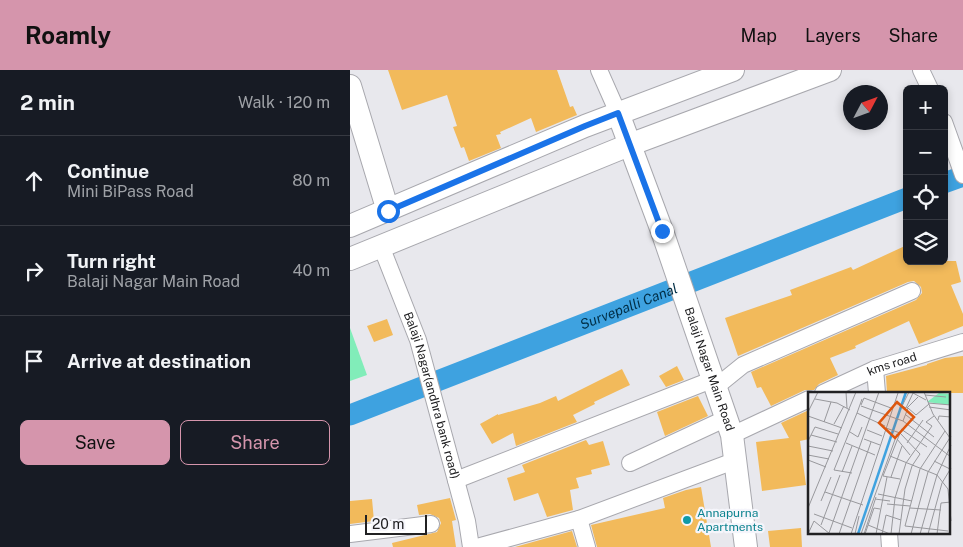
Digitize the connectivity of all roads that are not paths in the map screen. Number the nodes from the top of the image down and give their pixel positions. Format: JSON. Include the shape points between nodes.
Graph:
{"nodes":[{"id":1,"x":599,"y":70,"type":"edge"},
{"id":2,"x":733,"y":70,"type":"edge"},
{"id":3,"x":830,"y":70,"type":"edge"},
{"id":4,"x":921,"y":70,"type":"edge"},
{"id":5,"x":928,"y":85,"type":"edge"},
{"id":6,"x":350,"y":86,"type":"edge"},
{"id":7,"x":618,"y":113,"type":"junction"},
{"id":8,"x":947,"y":130,"type":"edge"},
{"id":9,"x":629,"y":145,"type":"junction"},
{"id":10,"x":963,"y":175,"type":"edge"},
{"id":11,"x":388,"y":211,"type":"junction"},
{"id":12,"x":350,"y":226,"type":"edge"},
{"id":13,"x":381,"y":246,"type":"junction"},
{"id":14,"x":350,"y":259,"type":"edge"},
{"id":15,"x":912,"y":291,"type":"dead end"},
{"id":16,"x":963,"y":342,"type":"edge"},
{"id":17,"x":875,"y":369,"type":"junction"},
{"id":18,"x":715,"y":383,"type":"junction"},
{"id":19,"x":825,"y":392,"type":"edge"},
{"id":20,"x":877,"y":392,"type":"edge"},
{"id":21,"x":808,"y":399,"type":"edge"},
{"id":22,"x":729,"y":426,"type":"junction"},
{"id":23,"x":734,"y":461,"type":"junction"},
{"id":24,"x":630,"y":463,"type":"dead end"},
{"id":25,"x":456,"y":480,"type":"junction"},
{"id":26,"x":579,"y":519,"type":"junction"},
{"id":27,"x":431,"y":524,"type":"dead end"},
{"id":28,"x":350,"y":534,"type":"edge"},
{"id":29,"x":889,"y":534,"type":"edge"},
{"id":30,"x":471,"y":547,"type":"edge"},
{"id":31,"x":477,"y":547,"type":"edge"},
{"id":32,"x":587,"y":547,"type":"edge"},
{"id":33,"x":746,"y":547,"type":"edge"},
{"id":34,"x":890,"y":547,"type":"edge"}],
"edges":[{"from":1,"to":7,"type":"street"},
{"from":2,"to":7,"type":"main road"},
{"from":3,"to":9,"type":"main road"},
{"from":4,"to":5,"type":"street"},
{"from":6,"to":11,"type":"main road"},
{"from":7,"to":9,"type":"main road","name":"Balaji Nagar Main Road"},
{"from":7,"to":11,"type":"main road"},
{"from":8,"to":10,"type":"street"},
{"from":9,"to":13,"type":"main road"},
{"from":9,"to":18,"type":"main road","name":"Balaji Nagar Main Road"},
{"from":11,"to":12,"type":"main road"},
{"from":13,"to":14,"type":"main road"},
{"from":13,"to":25,"type":"street","name":"Balaji Nagar(andhra bank road)","via":[[418,340]]},
{"from":15,"to":18,"type":"street","via":[[742,365]]},
{"from":16,"to":17,"type":"street","name":"kms road"},
{"from":17,"to":19,"type":"street","name":"kms road"},
{"from":17,"to":20,"type":"street"},
{"from":18,"to":22,"type":"main road","name":"Balaji Nagar Main Road"},
{"from":18,"to":25,"type":"street"},
{"from":21,"to":22,"type":"street"},
{"from":22,"to":23,"type":"main road","name":"Balaji Nagar Main Road"},
{"from":22,"to":24,"type":"street"},
{"from":23,"to":26,"type":"street"},
{"from":23,"to":33,"type":"main road","name":"Balaji Nagar Main Road"},
{"from":25,"to":30,"type":"street","name":"Balaji Nagar(andhra bank road)","via":[[468,521]]},
{"from":26,"to":31,"type":"street"},
{"from":26,"to":32,"type":"street"},
{"from":27,"to":28,"type":"street"},
{"from":29,"to":34,"type":"street"}]}
